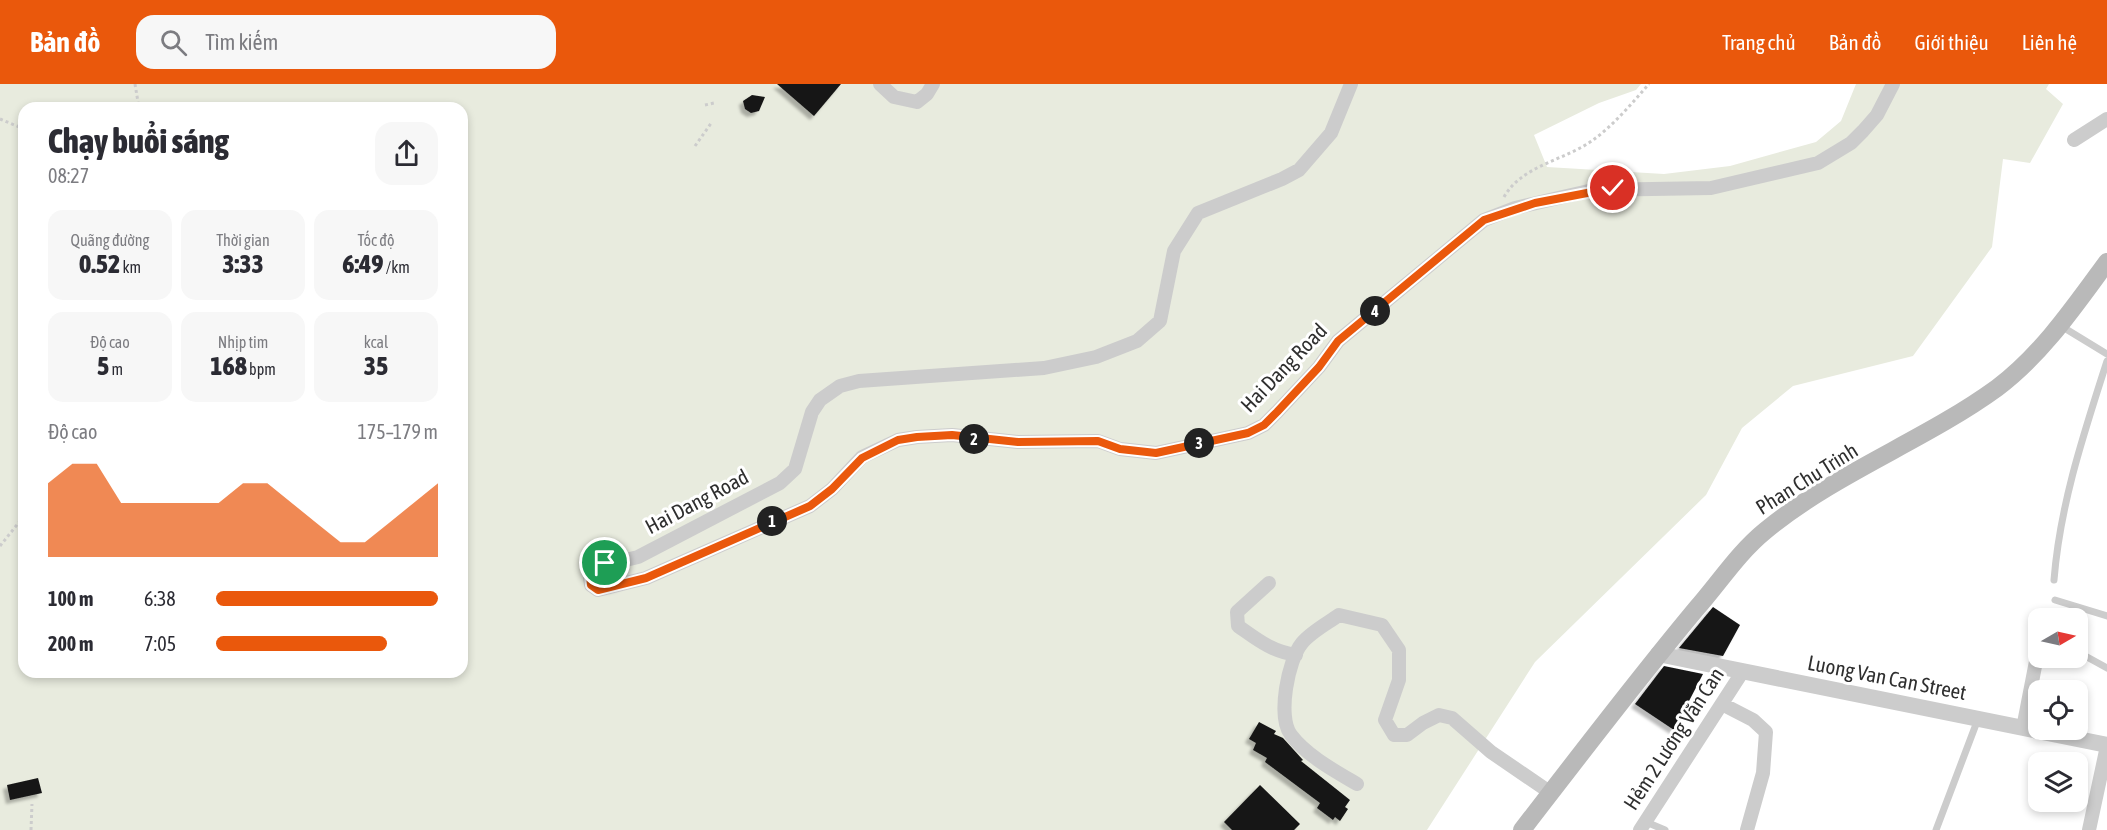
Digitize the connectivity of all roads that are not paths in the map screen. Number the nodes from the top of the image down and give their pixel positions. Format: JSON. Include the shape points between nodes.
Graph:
{"nodes":[{"id":1,"x":880,"y":84,"type":"edge"},
{"id":2,"x":933,"y":84,"type":"edge"},
{"id":3,"x":1351,"y":84,"type":"edge"},
{"id":4,"x":1893,"y":84,"type":"edge"},
{"id":5,"x":2107,"y":119,"type":"edge"},
{"id":6,"x":2074,"y":140,"type":"dead end"},
{"id":7,"x":2107,"y":262,"type":"edge"},
{"id":8,"x":2061,"y":326,"type":"junction"},
{"id":9,"x":2107,"y":354,"type":"edge"},
{"id":10,"x":2107,"y":361,"type":"edge"},
{"id":11,"x":2054,"y":580,"type":"dead end"},
{"id":12,"x":1269,"y":583,"type":"dead end"},
{"id":13,"x":2055,"y":600,"type":"dead end"},
{"id":14,"x":2107,"y":616,"type":"edge"},
{"id":15,"x":1658,"y":654,"type":"junction"},
{"id":16,"x":1296,"y":655,"type":"junction"},
{"id":17,"x":2088,"y":658,"type":"edge"},
{"id":18,"x":2035,"y":668,"type":"edge"},
{"id":19,"x":2107,"y":668,"type":"edge"},
{"id":20,"x":1743,"y":671,"type":"junction"},
{"id":21,"x":1722,"y":704,"type":"junction"},
{"id":22,"x":1978,"y":719,"type":"junction"},
{"id":23,"x":2023,"y":728,"type":"junction"},
{"id":24,"x":2107,"y":746,"type":"edge"},
{"id":25,"x":1357,"y":784,"type":"dead end"},
{"id":26,"x":1551,"y":793,"type":"junction"},
{"id":27,"x":1643,"y":826,"type":"edge"},
{"id":28,"x":1521,"y":830,"type":"edge"},
{"id":29,"x":1665,"y":830,"type":"edge"},
{"id":30,"x":1747,"y":830,"type":"edge"},
{"id":31,"x":1936,"y":830,"type":"edge"},
{"id":32,"x":2089,"y":830,"type":"edge"}],
"edges":[{"from":1,"to":2,"type":"street","via":[[894,97],[917,102]]},
{"from":3,"to":4,"type":"street","name":"Hai Dang Road","via":[[1331,133],[1299,170],[1198,213],[1174,251],[1160,321],[1137,341],[1096,357],[1044,368],[859,381],[840,386],[820,400],[812,412],[795,469],[780,483],[638,557],[593,568],[591,585],[598,590],[612,589],[646,578],[810,506],[862,458],[898,440],[952,435],[1018,442],[1098,441],[1120,449],[1156,453],[1248,433],[1270,418],[1338,341],[1470,230],[1500,213],[1593,190],[1711,188],[1818,163],[1863,131],[1877,115]]},
{"from":5,"to":6,"type":"street"},
{"from":7,"to":8,"type":"main road","name":"Phan Chu Trinh"},
{"from":8,"to":9,"type":"lane"},
{"from":8,"to":15,"type":"main road","name":"Phan Chu Trinh","via":[[1998,387],[1816,495],[1763,532]]},
{"from":10,"to":11,"type":"lane","via":[[2082,436],[2063,513]]},
{"from":12,"to":16,"type":"street","via":[[1237,612],[1238,626],[1276,651]]},
{"from":13,"to":14,"type":"lane"},
{"from":15,"to":20,"type":"street","name":"Luong Van Can Street"},
{"from":15,"to":26,"type":"main road","name":"Phan Chu Trinh"},
{"from":16,"to":25,"type":"street","via":[[1284,708],[1290,734],[1324,764]]},
{"from":16,"to":26,"type":"street","via":[[1302,642],[1339,615],[1383,625],[1399,650],[1399,680],[1385,720],[1394,735],[1407,735],[1439,715],[1452,718],[1491,752]]},
{"from":17,"to":19,"type":"lane"},
{"from":18,"to":23,"type":"street"},
{"from":20,"to":21,"type":"street","name":"Hẻm 2 Lương Văn Can"},
{"from":20,"to":22,"type":"street","name":"Luong Van Can Street"},
{"from":21,"to":27,"type":"street","name":"Hẻm 2 Lương Văn Can"},
{"from":21,"to":30,"type":"street","via":[[1753,720],[1766,732],[1763,773]]},
{"from":22,"to":23,"type":"street","name":"Luong Van Can Street"},
{"from":22,"to":31,"type":"lane"},
{"from":23,"to":24,"type":"street","name":"Luong Van Can Street"},
{"from":24,"to":32,"type":"street"},
{"from":26,"to":28,"type":"main road","name":"Phan Chu Trinh"},
{"from":27,"to":29,"type":"lane"}]}
